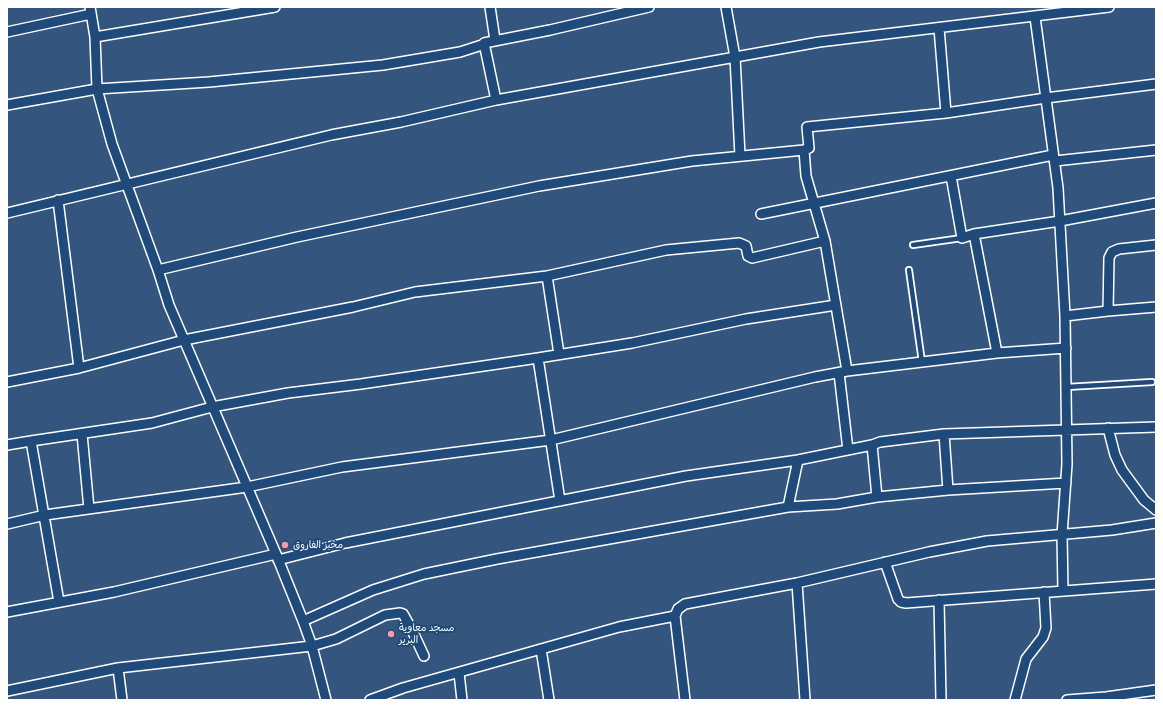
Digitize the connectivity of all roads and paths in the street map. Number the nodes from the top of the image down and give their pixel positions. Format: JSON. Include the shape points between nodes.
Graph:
{"nodes":[{"id":1,"x":275,"y":7,"type":"edge"},
{"id":2,"x":490,"y":7,"type":"edge"},
{"id":3,"x":649,"y":7,"type":"edge"},
{"id":4,"x":726,"y":7,"type":"edge"},
{"id":5,"x":1109,"y":7,"type":"edge"},
{"id":6,"x":91,"y":11,"type":"edge"},
{"id":7,"x":1035,"y":17,"type":"junction"},
{"id":8,"x":939,"y":28,"type":"junction"},
{"id":9,"x":7,"y":32,"type":"edge"},
{"id":10,"x":96,"y":37,"type":"junction"},
{"id":11,"x":495,"y":40,"type":"junction"},
{"id":12,"x":485,"y":44,"type":"junction"},
{"id":13,"x":735,"y":57,"type":"junction"},
{"id":14,"x":1156,"y":84,"type":"edge"},
{"id":15,"x":97,"y":89,"type":"junction"},
{"id":16,"x":1046,"y":98,"type":"junction"},
{"id":17,"x":496,"y":100,"type":"junction"},
{"id":18,"x":7,"y":105,"type":"edge"},
{"id":19,"x":946,"y":113,"type":"junction"},
{"id":20,"x":804,"y":150,"type":"junction"},
{"id":21,"x":1156,"y":150,"type":"edge"},
{"id":22,"x":740,"y":156,"type":"junction"},
{"id":23,"x":1054,"y":158,"type":"junction"},
{"id":24,"x":951,"y":176,"type":"junction"},
{"id":25,"x":126,"y":184,"type":"junction"},
{"id":26,"x":58,"y":200,"type":"junction"},
{"id":27,"x":1156,"y":203,"type":"edge"},
{"id":28,"x":814,"y":204,"type":"junction"},
{"id":29,"x":7,"y":213,"type":"edge"},
{"id":30,"x":761,"y":214,"type":"dead end"},
{"id":31,"x":1060,"y":221,"type":"junction"},
{"id":32,"x":974,"y":234,"type":"junction"},
{"id":33,"x":962,"y":238,"type":"junction"},
{"id":34,"x":825,"y":241,"type":"junction"},
{"id":35,"x":1156,"y":244,"type":"edge"},
{"id":36,"x":913,"y":245,"type":"dead end"},
{"id":37,"x":158,"y":270,"type":"junction"},
{"id":38,"x":909,"y":270,"type":"dead end"},
{"id":39,"x":547,"y":276,"type":"junction"},
{"id":40,"x":836,"y":305,"type":"junction"},
{"id":41,"x":1156,"y":307,"type":"edge"},
{"id":42,"x":1108,"y":311,"type":"junction"},
{"id":43,"x":1065,"y":316,"type":"junction"},
{"id":44,"x":184,"y":340,"type":"junction"},
{"id":45,"x":1066,"y":348,"type":"junction"},
{"id":46,"x":997,"y":353,"type":"junction"},
{"id":47,"x":560,"y":354,"type":"junction"},
{"id":48,"x":538,"y":358,"type":"junction"},
{"id":49,"x":922,"y":362,"type":"junction"},
{"id":50,"x":79,"y":368,"type":"junction"},
{"id":51,"x":843,"y":372,"type":"junction"},
{"id":52,"x":7,"y":382,"type":"edge"},
{"id":53,"x":1152,"y":382,"type":"dead end"},
{"id":54,"x":1067,"y":387,"type":"junction"},
{"id":55,"x":212,"y":407,"type":"junction"},
{"id":56,"x":1156,"y":427,"type":"edge"},
{"id":57,"x":1108,"y":428,"type":"junction"},
{"id":58,"x":1067,"y":430,"type":"junction"},
{"id":59,"x":82,"y":434,"type":"junction"},
{"id":60,"x":944,"y":434,"type":"junction"},
{"id":61,"x":551,"y":440,"type":"junction"},
{"id":62,"x":31,"y":441,"type":"junction"},
{"id":63,"x":7,"y":445,"type":"edge"},
{"id":64,"x":872,"y":445,"type":"junction"},
{"id":65,"x":848,"y":450,"type":"junction"},
{"id":66,"x":798,"y":460,"type":"junction"},
{"id":67,"x":1066,"y":483,"type":"junction"},
{"id":68,"x":247,"y":487,"type":"junction"},
{"id":69,"x":948,"y":490,"type":"junction"},
{"id":70,"x":877,"y":497,"type":"junction"},
{"id":71,"x":560,"y":501,"type":"junction"},
{"id":72,"x":788,"y":507,"type":"junction"},
{"id":73,"x":89,"y":509,"type":"junction"},
{"id":74,"x":1156,"y":510,"type":"edge"},
{"id":75,"x":45,"y":515,"type":"junction"},
{"id":76,"x":1156,"y":523,"type":"edge"},
{"id":77,"x":7,"y":524,"type":"edge"},
{"id":78,"x":1062,"y":534,"type":"junction"},
{"id":79,"x":277,"y":557,"type":"junction"},
{"id":80,"x":885,"y":562,"type":"junction"},
{"id":81,"x":797,"y":583,"type":"junction"},
{"id":82,"x":1156,"y":584,"type":"edge"},
{"id":83,"x":1063,"y":591,"type":"junction"},
{"id":84,"x":1044,"y":592,"type":"junction"},
{"id":85,"x":939,"y":600,"type":"junction"},
{"id":86,"x":59,"y":602,"type":"junction"},
{"id":87,"x":7,"y":612,"type":"edge"},
{"id":88,"x":675,"y":616,"type":"junction"},
{"id":89,"x":303,"y":621,"type":"junction"},
{"id":90,"x":312,"y":646,"type":"junction"},
{"id":91,"x":541,"y":649,"type":"junction"},
{"id":92,"x":424,"y":656,"type":"dead end"},
{"id":93,"x":118,"y":668,"type":"junction"},
{"id":94,"x":459,"y":673,"type":"junction"},
{"id":95,"x":1156,"y":690,"type":"edge"},
{"id":96,"x":7,"y":691,"type":"edge"},
{"id":97,"x":122,"y":700,"type":"edge"},
{"id":98,"x":326,"y":700,"type":"edge"},
{"id":99,"x":370,"y":700,"type":"edge"},
{"id":100,"x":462,"y":700,"type":"edge"},
{"id":101,"x":548,"y":700,"type":"edge"},
{"id":102,"x":685,"y":700,"type":"edge"},
{"id":103,"x":805,"y":700,"type":"edge"},
{"id":104,"x":942,"y":700,"type":"edge"},
{"id":105,"x":1016,"y":700,"type":"edge"},
{"id":106,"x":1067,"y":700,"type":"edge"}],
"edges":[{"from":1,"to":10,"type":"street"},
{"from":2,"to":11,"type":"street"},
{"from":3,"to":11,"type":"street"},
{"from":4,"to":13,"type":"street"},
{"from":5,"to":7,"type":"street"},
{"from":6,"to":9,"type":"street"},
{"from":6,"to":10,"type":"street"},
{"from":7,"to":8,"type":"street"},
{"from":7,"to":16,"type":"street"},
{"from":8,"to":13,"type":"street","via":[[819,42]]},
{"from":8,"to":19,"type":"street"},
{"from":10,"to":15,"type":"street"},
{"from":11,"to":12,"type":"street","via":[[484,42]]},
{"from":12,"to":15,"type":"street","via":[[460,52],[383,65],[209,82]]},
{"from":12,"to":17,"type":"street"},
{"from":13,"to":17,"type":"street"},
{"from":13,"to":22,"type":"street"},
{"from":14,"to":16,"type":"street"},
{"from":15,"to":18,"type":"street"},
{"from":15,"to":25,"type":"street"},
{"from":16,"to":19,"type":"street"},
{"from":16,"to":23,"type":"street"},
{"from":17,"to":25,"type":"street","via":[[331,135]]},
{"from":19,"to":20,"type":"street","via":[[807,127],[809,148]]},
{"from":20,"to":22,"type":"street"},
{"from":20,"to":28,"type":"street","via":[[806,176]]},
{"from":21,"to":23,"type":"street"},
{"from":22,"to":37,"type":"street","via":[[692,161],[539,186],[297,237]]},
{"from":23,"to":24,"type":"street"},
{"from":23,"to":31,"type":"street"},
{"from":24,"to":28,"type":"street"},
{"from":24,"to":33,"type":"street"},
{"from":25,"to":26,"type":"street"},
{"from":25,"to":37,"type":"street"},
{"from":26,"to":29,"type":"street"},
{"from":26,"to":50,"type":"street"},
{"from":27,"to":31,"type":"street"},
{"from":28,"to":30,"type":"street"},
{"from":28,"to":34,"type":"street"},
{"from":31,"to":32,"type":"street"},
{"from":31,"to":43,"type":"street"},
{"from":32,"to":33,"type":"street"},
{"from":32,"to":46,"type":"street"},
{"from":33,"to":36,"type":"lane"},
{"from":34,"to":39,"type":"street","via":[[752,258],[748,256],[746,246],[739,243],[666,250]]},
{"from":34,"to":40,"type":"street"},
{"from":35,"to":42,"type":"street","via":[[1112,252],[1109,258]]},
{"from":37,"to":44,"type":"street"},
{"from":38,"to":49,"type":"lane"},
{"from":39,"to":44,"type":"street","via":[[415,292],[353,307]]},
{"from":39,"to":47,"type":"street"},
{"from":40,"to":47,"type":"street","via":[[746,318],[632,343]]},
{"from":40,"to":51,"type":"street"},
{"from":41,"to":42,"type":"street"},
{"from":42,"to":43,"type":"street"},
{"from":43,"to":45,"type":"street"},
{"from":44,"to":50,"type":"street"},
{"from":44,"to":55,"type":"street"},
{"from":45,"to":46,"type":"street"},
{"from":45,"to":54,"type":"street"},
{"from":46,"to":49,"type":"street"},
{"from":47,"to":48,"type":"street"},
{"from":48,"to":55,"type":"street","via":[[288,393]]},
{"from":48,"to":61,"type":"street"},
{"from":49,"to":51,"type":"street"},
{"from":50,"to":52,"type":"street"},
{"from":51,"to":61,"type":"street"},
{"from":51,"to":65,"type":"street"},
{"from":53,"to":54,"type":"lane"},
{"from":54,"to":58,"type":"street"},
{"from":55,"to":59,"type":"street","via":[[152,423]]},
{"from":55,"to":68,"type":"street"},
{"from":56,"to":57,"type":"street"},
{"from":57,"to":58,"type":"street"},
{"from":57,"to":74,"type":"street","via":[[1114,455],[1122,470],[1144,500]]},
{"from":58,"to":60,"type":"street"},
{"from":58,"to":67,"type":"street"},
{"from":59,"to":62,"type":"street"},
{"from":59,"to":73,"type":"street"},
{"from":60,"to":64,"type":"street"},
{"from":60,"to":69,"type":"street"},
{"from":61,"to":68,"type":"street","via":[[342,467]]},
{"from":61,"to":71,"type":"street"},
{"from":62,"to":63,"type":"street"},
{"from":62,"to":75,"type":"street"},
{"from":64,"to":65,"type":"street"},
{"from":64,"to":70,"type":"street"},
{"from":65,"to":66,"type":"street"},
{"from":66,"to":71,"type":"street","via":[[686,476]]},
{"from":66,"to":72,"type":"street"},
{"from":67,"to":69,"type":"street"},
{"from":67,"to":78,"type":"street"},
{"from":68,"to":73,"type":"street"},
{"from":68,"to":79,"type":"street"},
{"from":69,"to":70,"type":"street"},
{"from":70,"to":72,"type":"street","via":[[837,504]]},
{"from":71,"to":79,"type":"street"},
{"from":72,"to":89,"type":"street","via":[[424,574],[373,590]]},
{"from":73,"to":75,"type":"street"},
{"from":75,"to":77,"type":"street"},
{"from":75,"to":86,"type":"street"},
{"from":76,"to":78,"type":"street"},
{"from":78,"to":80,"type":"street","via":[[987,542]]},
{"from":78,"to":83,"type":"street"},
{"from":79,"to":86,"type":"street"},
{"from":79,"to":89,"type":"street"},
{"from":80,"to":81,"type":"street"},
{"from":80,"to":85,"type":"street","via":[[901,602]]},
{"from":81,"to":88,"type":"street","via":[[685,604],[678,609]]},
{"from":81,"to":103,"type":"street"},
{"from":82,"to":83,"type":"street"},
{"from":83,"to":84,"type":"street"},
{"from":84,"to":85,"type":"street"},
{"from":84,"to":105,"type":"street","via":[[1046,628],[1043,637],[1026,660]]},
{"from":85,"to":104,"type":"street"},
{"from":86,"to":87,"type":"street"},
{"from":88,"to":91,"type":"street","via":[[619,627]]},
{"from":88,"to":102,"type":"street"},
{"from":89,"to":90,"type":"street"},
{"from":90,"to":92,"type":"street","via":[[336,639],[385,615],[400,612]]},
{"from":90,"to":93,"type":"street"},
{"from":90,"to":98,"type":"street"},
{"from":91,"to":94,"type":"street"},
{"from":91,"to":101,"type":"street"},
{"from":93,"to":96,"type":"street"},
{"from":93,"to":97,"type":"street"},
{"from":94,"to":99,"type":"street"},
{"from":94,"to":100,"type":"street"},
{"from":95,"to":106,"type":"street"}]}
